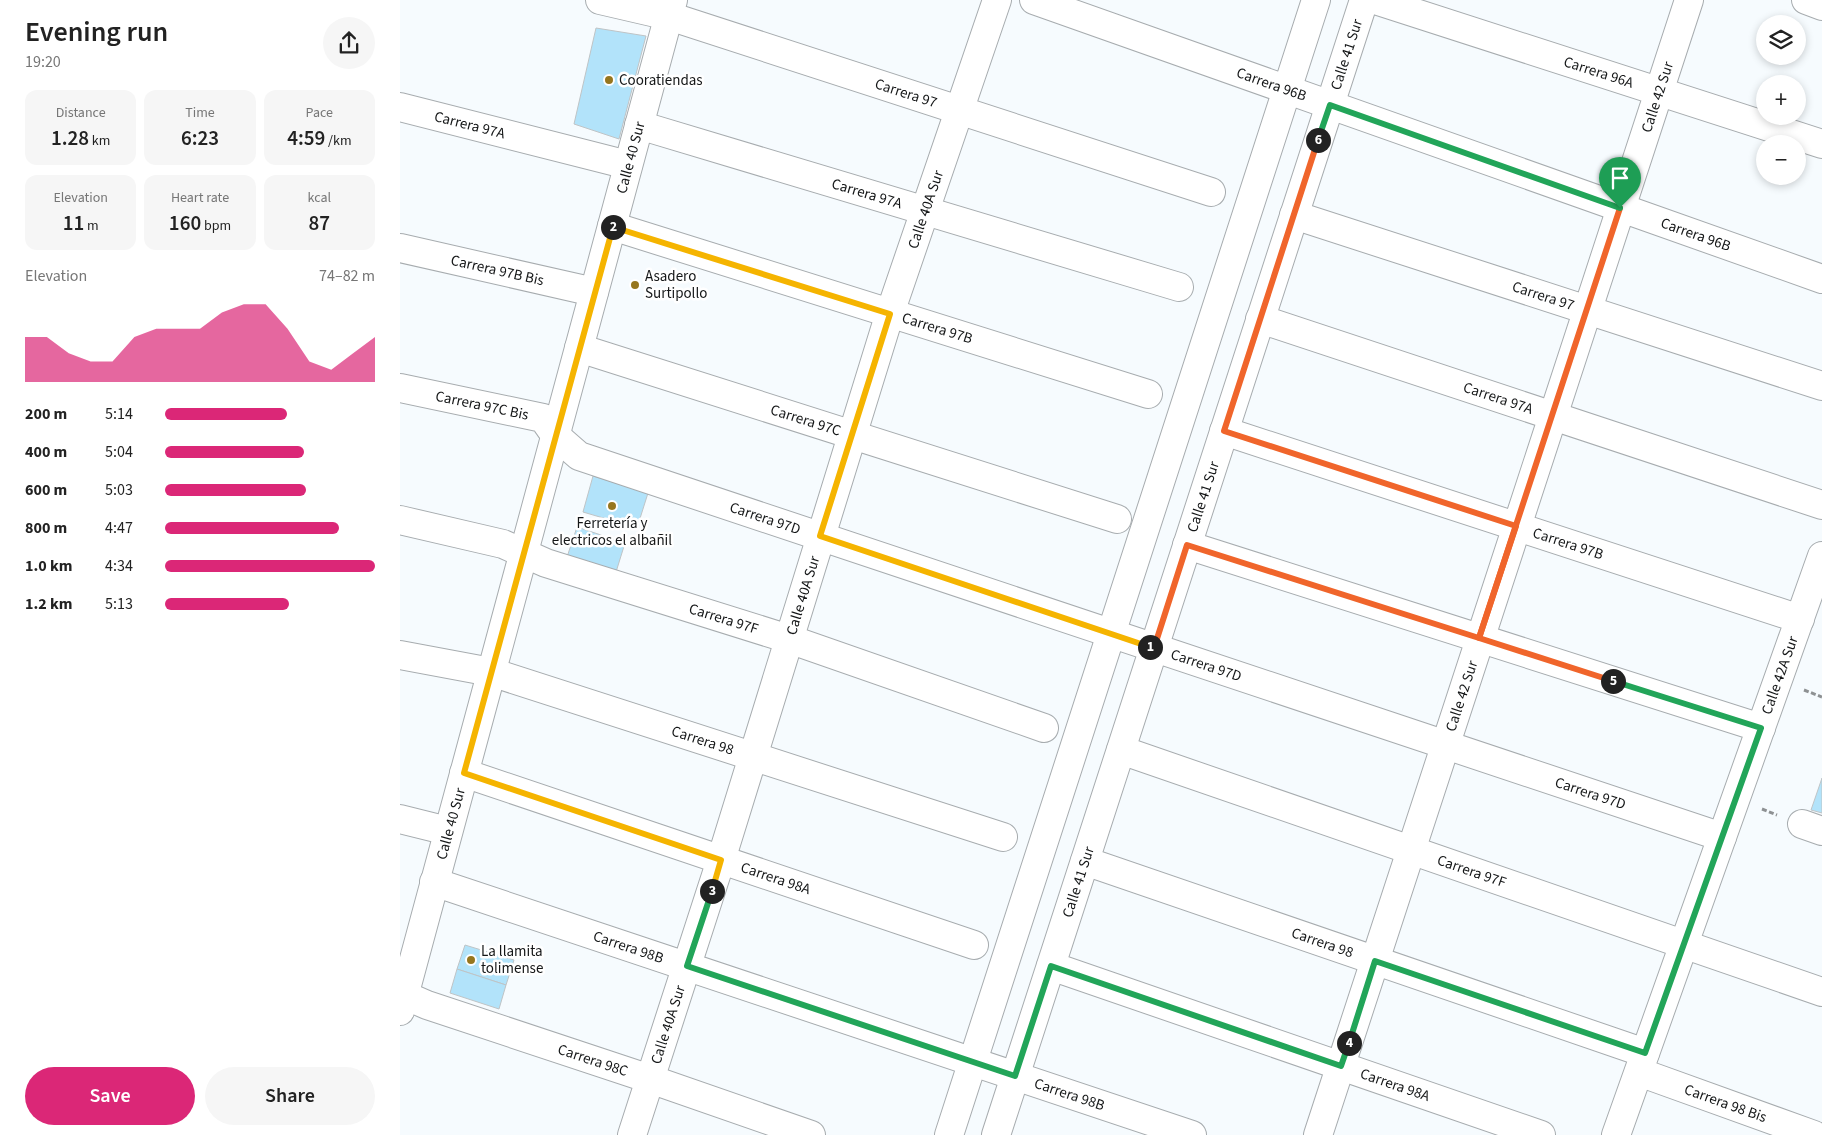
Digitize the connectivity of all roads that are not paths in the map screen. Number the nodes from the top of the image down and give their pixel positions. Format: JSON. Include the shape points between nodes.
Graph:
{"nodes":[{"id":1,"x":600,"y":0,"type":"edge"},
{"id":2,"x":997,"y":0,"type":"edge"},
{"id":3,"x":1034,"y":0,"type":"edge"},
{"id":4,"x":1316,"y":0,"type":"edge"},
{"id":5,"x":1364,"y":0,"type":"edge"},
{"id":6,"x":1375,"y":0,"type":"edge"},
{"id":7,"x":1689,"y":0,"type":"edge"},
{"id":8,"x":1806,"y":0,"type":"edge"},
{"id":9,"x":1822,"y":6,"type":"edge"},
{"id":10,"x":671,"y":8,"type":"edge"},
{"id":11,"x":1287,"y":90,"type":"junction"},
{"id":12,"x":1659,"y":91,"type":"junction"},
{"id":13,"x":1330,"y":105,"type":"junction"},
{"id":14,"x":400,"y":107,"type":"edge"},
{"id":15,"x":960,"y":110,"type":"junction"},
{"id":16,"x":640,"y":125,"type":"junction"},
{"id":17,"x":1822,"y":144,"type":"edge"},
{"id":18,"x":628,"y":165,"type":"junction"},
{"id":19,"x":1211,"y":192,"type":"dead end"},
{"id":20,"x":1620,"y":208,"type":"junction"},
{"id":21,"x":925,"y":211,"type":"junction"},
{"id":22,"x":1294,"y":215,"type":"junction"},
{"id":23,"x":612,"y":226,"type":"junction"},
{"id":24,"x":400,"y":248,"type":"edge"},
{"id":25,"x":1822,"y":279,"type":"edge"},
{"id":26,"x":1178,"y":288,"type":"dead end"},
{"id":27,"x":594,"y":292,"type":"junction"},
{"id":28,"x":1587,"y":310,"type":"junction"},
{"id":29,"x":890,"y":314,"type":"junction"},
{"id":30,"x":1260,"y":319,"type":"junction"},
{"id":31,"x":579,"y":348,"type":"junction"},
{"id":32,"x":1822,"y":386,"type":"edge"},
{"id":33,"x":400,"y":388,"type":"edge"},
{"id":34,"x":1148,"y":394,"type":"dead end"},
{"id":35,"x":1552,"y":416,"type":"junction"},
{"id":36,"x":1224,"y":431,"type":"junction"},
{"id":37,"x":852,"y":435,"type":"junction"},
{"id":38,"x":555,"y":436,"type":"junction"},
{"id":39,"x":1822,"y":505,"type":"edge"},
{"id":40,"x":1116,"y":519,"type":"dead end"},
{"id":41,"x":400,"y":520,"type":"edge"},
{"id":42,"x":1516,"y":526,"type":"junction"},
{"id":43,"x":820,"y":536,"type":"junction"},
{"id":44,"x":1187,"y":545,"type":"junction"},
{"id":45,"x":523,"y":553,"type":"junction"},
{"id":46,"x":1822,"y":556,"type":"edge"},
{"id":47,"x":1800,"y":619,"type":"junction"},
{"id":48,"x":1111,"y":634,"type":"junction"},
{"id":49,"x":1479,"y":638,"type":"junction"},
{"id":50,"x":789,"y":639,"type":"junction"},
{"id":51,"x":1154,"y":648,"type":"junction"},
{"id":52,"x":400,"y":654,"type":"edge"},
{"id":53,"x":492,"y":672,"type":"junction"},
{"id":54,"x":1044,"y":728,"type":"dead end"},
{"id":55,"x":1761,"y":728,"type":"junction"},
{"id":56,"x":1444,"y":745,"type":"junction"},
{"id":57,"x":1121,"y":750,"type":"junction"},
{"id":58,"x":753,"y":756,"type":"junction"},
{"id":59,"x":464,"y":773,"type":"junction"},
{"id":60,"x":400,"y":819,"type":"edge"},
{"id":61,"x":448,"y":831,"type":"junction"},
{"id":62,"x":1002,"y":837,"type":"dead end"},
{"id":63,"x":1722,"y":837,"type":"junction"},
{"id":64,"x":1411,"y":850,"type":"junction"},
{"id":65,"x":721,"y":860,"type":"junction"},
{"id":66,"x":1085,"y":861,"type":"junction"},
{"id":67,"x":434,"y":882,"type":"junction"},
{"id":68,"x":1684,"y":944,"type":"junction"},
{"id":69,"x":974,"y":945,"type":"dead end"},
{"id":70,"x":407,"y":957,"type":"edge"},
{"id":71,"x":1375,"y":961,"type":"junction"},
{"id":72,"x":687,"y":966,"type":"junction"},
{"id":73,"x":1051,"y":966,"type":"junction"},
{"id":74,"x":1822,"y":992,"type":"edge"},
{"id":75,"x":402,"y":1003,"type":"edge"},
{"id":76,"x":973,"y":1062,"type":"junction"},
{"id":77,"x":1642,"y":1063,"type":"junction"},
{"id":78,"x":1341,"y":1066,"type":"junction"},
{"id":79,"x":1015,"y":1076,"type":"junction"},
{"id":80,"x":650,"y":1079,"type":"junction"},
{"id":81,"x":632,"y":1135,"type":"edge"},
{"id":82,"x":811,"y":1135,"type":"edge"},
{"id":83,"x":949,"y":1135,"type":"edge"},
{"id":84,"x":996,"y":1135,"type":"edge"},
{"id":85,"x":1192,"y":1135,"type":"edge"},
{"id":86,"x":1318,"y":1135,"type":"edge"},
{"id":87,"x":1540,"y":1135,"type":"edge"},
{"id":88,"x":1616,"y":1135,"type":"edge"},
{"id":89,"x":1814,"y":1135,"type":"edge"}],
"edges":[{"from":1,"to":10,"type":"street","name":"Carrera 97"},
{"from":2,"to":15,"type":"street","name":"Calle 40A Sur"},
{"from":3,"to":11,"type":"street","name":"Carrera 96B"},
{"from":4,"to":11,"type":"street"},
{"from":5,"to":13,"type":"street","name":"Calle 41 Sur"},
{"from":6,"to":12,"type":"street","name":"Carrera 96A"},
{"from":7,"to":12,"type":"street","name":"Calle 42 Sur"},
{"from":8,"to":9,"type":"street"},
{"from":10,"to":15,"type":"street","name":"Carrera 97"},
{"from":10,"to":16,"type":"street","name":"Calle 40 Sur"},
{"from":11,"to":13,"type":"street","name":"Carrera 96B"},
{"from":11,"to":48,"type":"street"},
{"from":12,"to":17,"type":"street","name":"Carrera 96A"},
{"from":12,"to":20,"type":"street","name":"Calle 42 Sur"},
{"from":13,"to":20,"type":"street","name":"Carrera 96B"},
{"from":13,"to":22,"type":"street","name":"Calle 41 Sur"},
{"from":14,"to":18,"type":"street","name":"Carrera 97A"},
{"from":15,"to":19,"type":"street","name":"Carrera 97"},
{"from":15,"to":21,"type":"street","name":"Calle 40A Sur"},
{"from":16,"to":18,"type":"street","name":"Calle 40 Sur"},
{"from":16,"to":21,"type":"street","name":"Carrera 97A"},
{"from":18,"to":23,"type":"street","name":"Calle 40 Sur"},
{"from":20,"to":25,"type":"street","name":"Carrera 96B"},
{"from":20,"to":28,"type":"street","name":"Calle 42 Sur"},
{"from":21,"to":26,"type":"street","name":"Carrera 97A"},
{"from":21,"to":29,"type":"street","name":"Calle 40A Sur"},
{"from":22,"to":28,"type":"street","name":"Carrera 97"},
{"from":22,"to":30,"type":"street","name":"Calle 41 Sur"},
{"from":23,"to":27,"type":"street","name":"Calle 40 Sur"},
{"from":23,"to":29,"type":"street","name":"Carrera 97B"},
{"from":24,"to":27,"type":"street","name":"Carrera 97B Bis"},
{"from":27,"to":31,"type":"street","name":"Calle 40 Sur"},
{"from":28,"to":32,"type":"street","name":"Carrera 97"},
{"from":28,"to":35,"type":"street","name":"Calle 42 Sur"},
{"from":29,"to":34,"type":"street","name":"Carrera 97B"},
{"from":29,"to":37,"type":"street","name":"Calle 40A Sur"},
{"from":30,"to":35,"type":"street","name":"Carrera 97A"},
{"from":30,"to":36,"type":"street","name":"Calle 41 Sur"},
{"from":31,"to":37,"type":"street","name":"Carrera 97C"},
{"from":31,"to":38,"type":"street","name":"Calle 40 Sur"},
{"from":33,"to":38,"type":"street","name":"Carrera 97C Bis","via":[[543,418]]},
{"from":35,"to":39,"type":"street","name":"Carrera 97A"},
{"from":35,"to":42,"type":"street","name":"Calle 42 Sur"},
{"from":36,"to":42,"type":"street","name":"Carrera 97B"},
{"from":36,"to":44,"type":"street","name":"Calle 41 Sur"},
{"from":37,"to":40,"type":"street","name":"Carrera 97C"},
{"from":37,"to":43,"type":"street","name":"Calle 40A Sur"},
{"from":38,"to":43,"type":"street","name":"Carrera 97D","via":[[578,456]]},
{"from":38,"to":45,"type":"street","name":"Calle 40 Sur"},
{"from":41,"to":45,"type":"street","name":"Carrera 97F","via":[[503,544]]},
{"from":42,"to":47,"type":"street","name":"Carrera 97B"},
{"from":42,"to":49,"type":"street","name":"Calle 42 Sur"},
{"from":43,"to":48,"type":"street","name":"Carrera 97D"},
{"from":43,"to":50,"type":"street","name":"Calle 40A Sur"},
{"from":44,"to":49,"type":"street"},
{"from":44,"to":51,"type":"street","name":"Calle 41 Sur"},
{"from":45,"to":50,"type":"street","name":"Carrera 97F","via":[[546,564]]},
{"from":45,"to":53,"type":"street","name":"Calle 40 Sur"},
{"from":46,"to":47,"type":"street","name":"Calle 42A Sur"},
{"from":47,"to":55,"type":"street","name":"Calle 42A Sur"},
{"from":48,"to":51,"type":"street","name":"Carrera 97D"},
{"from":48,"to":76,"type":"street"},
{"from":49,"to":55,"type":"street"},
{"from":49,"to":56,"type":"street","name":"Calle 42 Sur"},
{"from":50,"to":54,"type":"street","name":"Carrera 97F"},
{"from":50,"to":58,"type":"street","name":"Calle 40A Sur"},
{"from":51,"to":56,"type":"street","name":"Carrera 97D"},
{"from":51,"to":57,"type":"street","name":"Calle 41 Sur"},
{"from":52,"to":53,"type":"street","name":"Carrera 98"},
{"from":53,"to":58,"type":"street","name":"Carrera 98"},
{"from":53,"to":59,"type":"street","name":"Calle 40 Sur"},
{"from":55,"to":63,"type":"street","name":"Calle 42A Sur"},
{"from":56,"to":63,"type":"street","name":"Carrera 97D"},
{"from":56,"to":64,"type":"street","name":"Calle 42 Sur"},
{"from":57,"to":64,"type":"street","name":"Carrera 97F"},
{"from":57,"to":66,"type":"street","name":"Calle 41 Sur"},
{"from":58,"to":62,"type":"street","name":"Carrera 98"},
{"from":58,"to":65,"type":"street","name":"Calle 40A Sur"},
{"from":59,"to":61,"type":"street","name":"Calle 40 Sur"},
{"from":59,"to":65,"type":"street","name":"Carrera 98A"},
{"from":60,"to":61,"type":"street"},
{"from":61,"to":67,"type":"street","name":"Calle 40 Sur"},
{"from":63,"to":68,"type":"street","name":"Calle 42A Sur"},
{"from":64,"to":68,"type":"street","name":"Carrera 97F"},
{"from":64,"to":71,"type":"street","name":"Calle 42 Sur"},
{"from":65,"to":69,"type":"street","name":"Carrera 98A"},
{"from":65,"to":72,"type":"street","name":"Calle 40A Sur"},
{"from":66,"to":71,"type":"street","name":"Carrera 98"},
{"from":66,"to":73,"type":"street","name":"Calle 41 Sur"},
{"from":67,"to":70,"type":"street","name":"Calle 40 Sur"},
{"from":67,"to":72,"type":"street","name":"Carrera 98B"},
{"from":68,"to":74,"type":"street","name":"Carrera 97F"},
{"from":68,"to":77,"type":"street","name":"Calle 42A Sur"},
{"from":70,"to":75,"type":"street","name":"Calle 40 Sur"},
{"from":71,"to":77,"type":"street","name":"Carrera 98"},
{"from":71,"to":78,"type":"street","name":"Calle 42 Sur"},
{"from":72,"to":76,"type":"street","name":"Carrera 98B"},
{"from":72,"to":80,"type":"street","name":"Calle 40A Sur"},
{"from":73,"to":78,"type":"street","name":"Carrera 98A"},
{"from":73,"to":79,"type":"street","name":"Calle 41 Sur"},
{"from":75,"to":80,"type":"street","name":"Carrera 98C","via":[[427,1005]]},
{"from":76,"to":79,"type":"street","name":"Carrera 98B"},
{"from":76,"to":83,"type":"street"},
{"from":77,"to":88,"type":"street","name":"Calle 42A Sur"},
{"from":77,"to":89,"type":"street","name":"Carrera 98 Bis"},
{"from":78,"to":86,"type":"street","name":"Calle 42 Sur"},
{"from":78,"to":87,"type":"street","name":"Carrera 98A"},
{"from":79,"to":84,"type":"street","name":"Calle 41 Sur"},
{"from":79,"to":85,"type":"street","name":"Carrera 98B"},
{"from":80,"to":81,"type":"street","name":"Calle 40A Sur"},
{"from":80,"to":82,"type":"street","name":"Carrera 98C"}]}
